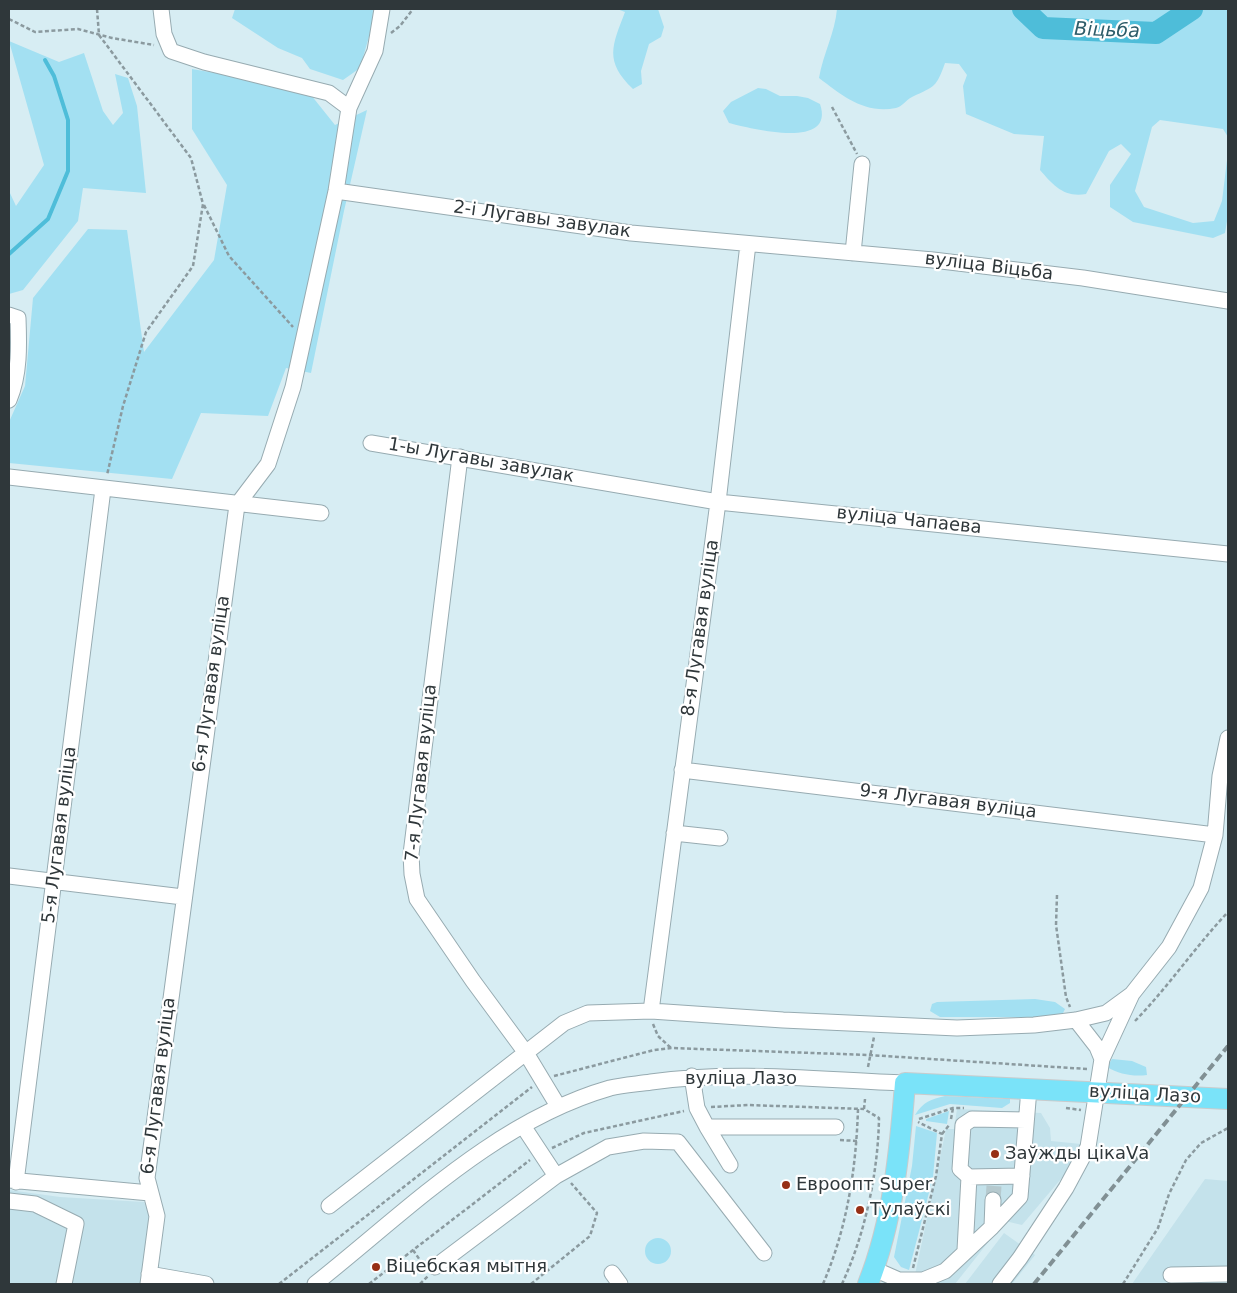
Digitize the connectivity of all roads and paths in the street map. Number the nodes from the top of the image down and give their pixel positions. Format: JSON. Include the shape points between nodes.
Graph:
{"nodes":[{"id":1,"x":97,"y":9,"type":"edge"},
{"id":2,"x":162,"y":9,"type":"edge"},
{"id":3,"x":382,"y":9,"type":"edge"},
{"id":4,"x":413,"y":9,"type":"edge"},
{"id":5,"x":9,"y":19,"type":"edge"},
{"id":6,"x":99,"y":35,"type":"junction"},
{"id":7,"x":376,"y":44,"type":"junction"},
{"id":8,"x":171,"y":51,"type":"junction"},
{"id":9,"x":832,"y":107,"type":"dead end"},
{"id":10,"x":349,"y":108,"type":"junction"},
{"id":11,"x":862,"y":164,"type":"joint"},
{"id":12,"x":336,"y":191,"type":"junction"},
{"id":13,"x":203,"y":204,"type":"junction"},
{"id":14,"x":748,"y":244,"type":"junction"},
{"id":15,"x":853,"y":253,"type":"junction"},
{"id":16,"x":1228,"y":301,"type":"edge"},
{"id":17,"x":9,"y":315,"type":"edge"},
{"id":18,"x":304,"y":339,"type":"junction"},
{"id":19,"x":9,"y":400,"type":"edge"},
{"id":20,"x":371,"y":443,"type":"dead end"},
{"id":21,"x":460,"y":457,"type":"junction"},
{"id":22,"x":9,"y":477,"type":"edge"},
{"id":23,"x":591,"y":480,"type":"joint"},
{"id":24,"x":103,"y":489,"type":"junction"},
{"id":25,"x":718,"y":502,"type":"junction"},
{"id":26,"x":236,"y":505,"type":"junction"},
{"id":27,"x":321,"y":514,"type":"dead end"},
{"id":28,"x":1228,"y":554,"type":"edge"},
{"id":29,"x":1228,"y":738,"type":"edge"},
{"id":30,"x":682,"y":770,"type":"junction"},
{"id":31,"x":674,"y":833,"type":"junction"},
{"id":32,"x":1215,"y":835,"type":"junction"},
{"id":33,"x":720,"y":838,"type":"dead end"},
{"id":34,"x":9,"y":876,"type":"edge"},
{"id":35,"x":55,"y":882,"type":"junction"},
{"id":36,"x":1057,"y":895,"type":"dead end"},
{"id":37,"x":183,"y":897,"type":"junction"},
{"id":38,"x":1228,"y":912,"type":"edge"},
{"id":39,"x":1132,"y":994,"type":"junction"},
{"id":40,"x":651,"y":1011,"type":"junction"},
{"id":41,"x":1076,"y":1020,"type":"junction"},
{"id":42,"x":877,"y":1024,"type":"junction"},
{"id":43,"x":1115,"y":1032,"type":"junction"},
{"id":44,"x":671,"y":1048,"type":"junction"},
{"id":45,"x":526,"y":1053,"type":"junction"},
{"id":46,"x":869,"y":1055,"type":"junction"},
{"id":47,"x":1100,"y":1065,"type":"junction"},
{"id":48,"x":868,"y":1067,"type":"dead end"},
{"id":49,"x":553,"y":1076,"type":"dead end"},
{"id":50,"x":692,"y":1076,"type":"junction"},
{"id":51,"x":905,"y":1083,"type":"junction"},
{"id":52,"x":534,"y":1086,"type":"dead end"},
{"id":53,"x":1029,"y":1089,"type":"junction"},
{"id":54,"x":1096,"y":1092,"type":"junction"},
{"id":55,"x":1228,"y":1099,"type":"edge"},
{"id":56,"x":865,"y":1100,"type":"dead end"},
{"id":57,"x":558,"y":1106,"type":"junction"},
{"id":58,"x":858,"y":1109,"type":"dead end"},
{"id":59,"x":864,"y":1109,"type":"dead end"},
{"id":60,"x":879,"y":1118,"type":"dead end"},
{"id":61,"x":888,"y":1118,"type":"dead end"},
{"id":62,"x":915,"y":1120,"type":"dead end"},
{"id":63,"x":1026,"y":1120,"type":"junction"},
{"id":64,"x":523,"y":1126,"type":"junction"},
{"id":65,"x":706,"y":1127,"type":"junction"},
{"id":66,"x":1228,"y":1128,"type":"edge"},
{"id":67,"x":838,"y":1133,"type":"joint"},
{"id":68,"x":857,"y":1141,"type":"junction"},
{"id":69,"x":878,"y":1142,"type":"dead end"},
{"id":70,"x":730,"y":1165,"type":"dead end"},
{"id":71,"x":559,"y":1174,"type":"junction"},
{"id":72,"x":1022,"y":1176,"type":"junction"},
{"id":73,"x":969,"y":1177,"type":"junction"},
{"id":74,"x":12,"y":1181,"type":"edge"},
{"id":75,"x":994,"y":1187,"type":"junction"},
{"id":76,"x":150,"y":1194,"type":"junction"},
{"id":77,"x":9,"y":1201,"type":"edge"},
{"id":78,"x":329,"y":1206,"type":"dead end"},
{"id":79,"x":992,"y":1227,"type":"junction"},
{"id":80,"x":965,"y":1250,"type":"junction"},
{"id":81,"x":764,"y":1253,"type":"dead end"},
{"id":82,"x":435,"y":1267,"type":"dead end"},
{"id":83,"x":1228,"y":1274,"type":"edge"},
{"id":84,"x":1171,"y":1275,"type":"dead end"},
{"id":85,"x":871,"y":1277,"type":"edge"},
{"id":86,"x":148,"y":1279,"type":"edge"},
{"id":87,"x":909,"y":1280,"type":"junction"},
{"id":88,"x":64,"y":1284,"type":"edge"},
{"id":89,"x":206,"y":1284,"type":"edge"},
{"id":90,"x":279,"y":1284,"type":"edge"},
{"id":91,"x":315,"y":1284,"type":"edge"},
{"id":92,"x":530,"y":1284,"type":"edge"},
{"id":93,"x":823,"y":1284,"type":"edge"},
{"id":94,"x":842,"y":1284,"type":"edge"},
{"id":95,"x":1000,"y":1284,"type":"edge"},
{"id":96,"x":1123,"y":1284,"type":"edge"}],
"edges":[{"from":1,"to":6,"type":"path"},
{"from":2,"to":8,"type":"street","via":[[164,34]]},
{"from":3,"to":7,"type":"street"},
{"from":4,"to":7,"type":"path","via":[[400,26]]},
{"from":5,"to":6,"type":"path","via":[[35,32],[78,29]]},
{"from":6,"to":8,"type":"path","via":[[157,45]]},
{"from":6,"to":13,"type":"path","via":[[191,158]]},
{"from":7,"to":10,"type":"street"},
{"from":8,"to":10,"type":"street","via":[[329,93]]},
{"from":9,"to":11,"type":"path"},
{"from":10,"to":12,"type":"street"},
{"from":11,"to":15,"type":"street"},
{"from":12,"to":14,"type":"street","name":"2-і Лугавы завулак","via":[[632,233]]},
{"from":12,"to":18,"type":"street"},
{"from":13,"to":18,"type":"path","via":[[229,256]]},
{"from":13,"to":24,"type":"path","via":[[193,266],[146,332],[123,406]]},
{"from":14,"to":15,"type":"street","name":"вуліца Віцьба"},
{"from":14,"to":25,"type":"street","name":"8-я Лугавая вуліца"},
{"from":15,"to":16,"type":"street","name":"вуліца Віцьба","via":[[1083,278]]},
{"from":17,"to":19,"type":"street","via":[[18,318],[19,352]]},
{"from":18,"to":26,"type":"street","via":[[293,387],[268,464]]},
{"from":20,"to":21,"type":"street","name":"1-ы Лугавы завулак"},
{"from":21,"to":23,"type":"street","name":"1-ы Лугавы завулак"},
{"from":21,"to":45,"type":"street","name":"7-я Лугавая вуліца","via":[[412,844],[412,874],[417,898]]},
{"from":22,"to":24,"type":"street"},
{"from":23,"to":25,"type":"street","name":"вуліца Чапаева"},
{"from":24,"to":26,"type":"street"},
{"from":24,"to":35,"type":"street","name":"5-я Лугавая вуліца"},
{"from":25,"to":28,"type":"street","name":"вуліца Чапаева"},
{"from":25,"to":30,"type":"street","name":"8-я Лугавая вуліца"},
{"from":26,"to":27,"type":"street"},
{"from":26,"to":37,"type":"street","name":"6-я Лугавая вуліца"},
{"from":29,"to":32,"type":"street","via":[[1220,776]]},
{"from":30,"to":31,"type":"street","name":"8-я Лугавая вуліца"},
{"from":30,"to":32,"type":"street","name":"9-я Лугавая вуліца"},
{"from":31,"to":33,"type":"street"},
{"from":31,"to":40,"type":"street","name":"8-я Лугавая вуліца"},
{"from":32,"to":39,"type":"street","via":[[1201,888],[1169,947]]},
{"from":34,"to":35,"type":"street"},
{"from":35,"to":37,"type":"street"},
{"from":35,"to":74,"type":"street","name":"5-я Лугавая вуліца"},
{"from":36,"to":41,"type":"path","via":[[1056,925],[1066,996]]},
{"from":37,"to":76,"type":"street","name":"6-я Лугавая вуліца","via":[[147,1178]]},
{"from":38,"to":43,"type":"path","via":[[1153,1003],[1129,1027]]},
{"from":39,"to":41,"type":"street","via":[[1106,1013]]},
{"from":39,"to":43,"type":"street"},
{"from":40,"to":42,"type":"street"},
{"from":40,"to":44,"type":"path","via":[[653,1027]]},
{"from":40,"to":45,"type":"street","via":[[588,1013],[564,1023]]},
{"from":41,"to":42,"type":"street","via":[[957,1028]]},
{"from":41,"to":47,"type":"street","via":[[1097,1048]]},
{"from":42,"to":46,"type":"path"},
{"from":43,"to":47,"type":"street"},
{"from":44,"to":46,"type":"path"},
{"from":44,"to":49,"type":"path"},
{"from":45,"to":57,"type":"street","name":"7-я Лугавая вуліца"},
{"from":45,"to":78,"type":"street"},
{"from":46,"to":47,"type":"path"},
{"from":46,"to":48,"type":"path"},
{"from":47,"to":54,"type":"street"},
{"from":50,"to":51,"type":"street","name":"вуліца Лазо"},
{"from":50,"to":57,"type":"street","name":"вуліца Лазо","via":[[611,1088]]},
{"from":50,"to":65,"type":"street","via":[[697,1108]]},
{"from":51,"to":53,"type":"main road","name":"вуліца Лазо"},
{"from":51,"to":85,"type":"main road","via":[[888,1216]]},
{"from":52,"to":90,"type":"path"},
{"from":53,"to":54,"type":"main road","name":"вуліца Лазо"},
{"from":53,"to":63,"type":"street"},
{"from":54,"to":55,"type":"main road","name":"вуліца Лазо"},
{"from":54,"to":95,"type":"street","via":[[1088,1147],[1066,1188]]},
{"from":56,"to":59,"type":"path"},
{"from":57,"to":64,"type":"street","name":"вуліца Лазо"},
{"from":58,"to":68,"type":"path"},
{"from":60,"to":61,"type":"path"},
{"from":62,"to":87,"type":"path","via":[[942,1134],[936,1176]]},
{"from":63,"to":72,"type":"street"},
{"from":63,"to":73,"type":"street","via":[[972,1118],[963,1125],[960,1169]]},
{"from":64,"to":71,"type":"street"},
{"from":64,"to":91,"type":"street","name":"вуліца Лазо","via":[[446,1178]]},
{"from":65,"to":67,"type":"street"},
{"from":65,"to":70,"type":"street"},
{"from":66,"to":96,"type":"path","via":[[1201,1143],[1186,1160],[1168,1194],[1158,1228]]},
{"from":67,"to":68,"type":"path"},
{"from":68,"to":93,"type":"path","via":[[843,1230]]},
{"from":69,"to":94,"type":"path","via":[[862,1231]]},
{"from":71,"to":81,"type":"street","via":[[608,1147],[644,1141],[678,1142]]},
{"from":71,"to":82,"type":"street"},
{"from":71,"to":92,"type":"path","via":[[597,1213],[590,1236]]},
{"from":72,"to":75,"type":"street"},
{"from":72,"to":79,"type":"street","via":[[1020,1197]]},
{"from":73,"to":75,"type":"street"},
{"from":73,"to":80,"type":"street"},
{"from":74,"to":76,"type":"street"},
{"from":75,"to":79,"type":"street"},
{"from":76,"to":86,"type":"street","name":"6-я Лугавая вуліца","via":[[156,1216]]},
{"from":77,"to":88,"type":"street","via":[[35,1204],[76,1224]]},
{"from":79,"to":80,"type":"street"},
{"from":80,"to":87,"type":"street","via":[[945,1271],[923,1280]]},
{"from":83,"to":84,"type":"street"},
{"from":85,"to":87,"type":"street"},
{"from":86,"to":89,"type":"street"}]}
